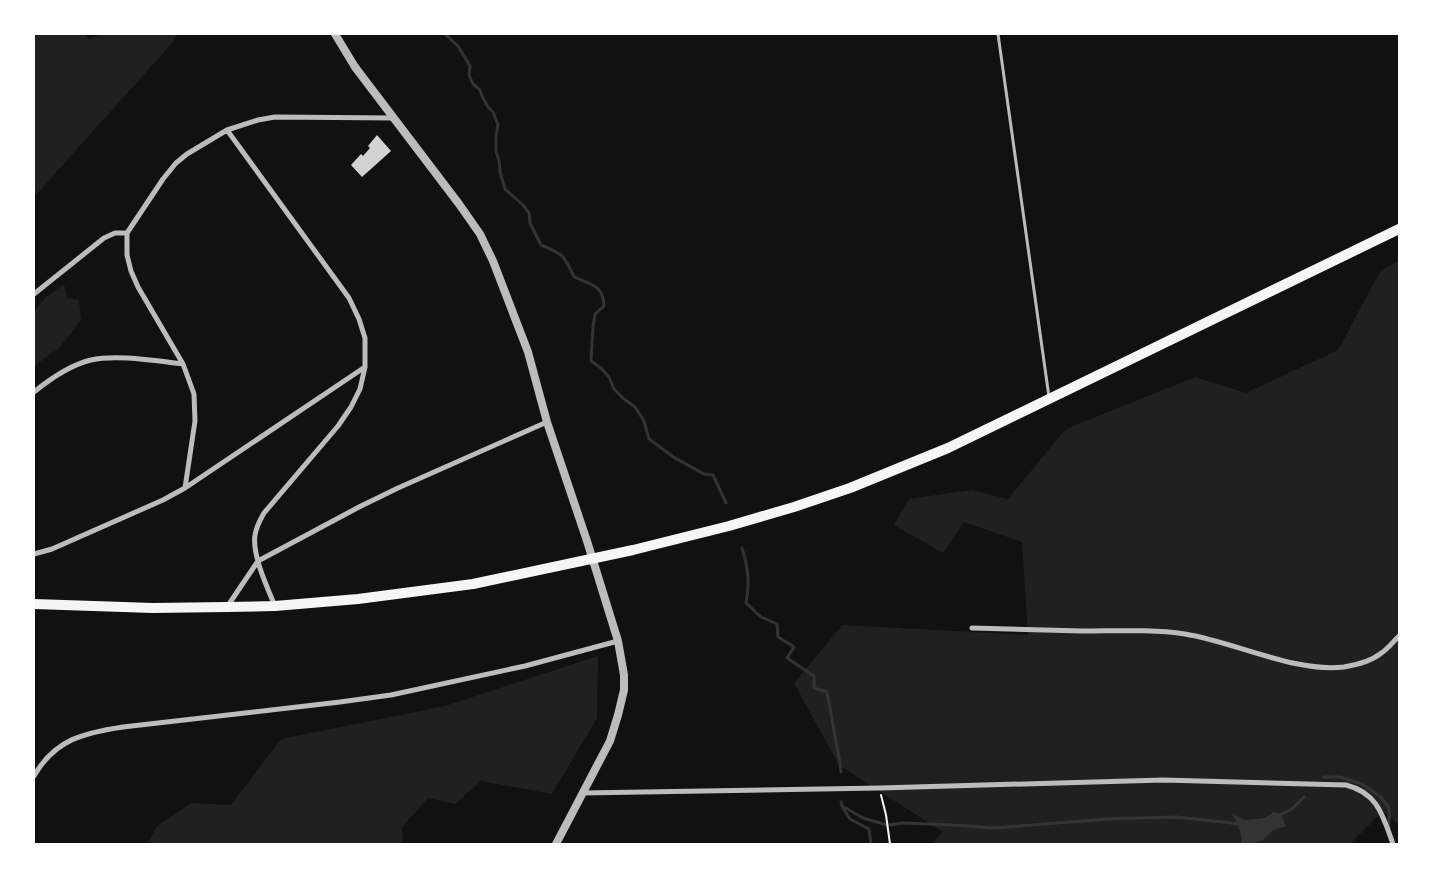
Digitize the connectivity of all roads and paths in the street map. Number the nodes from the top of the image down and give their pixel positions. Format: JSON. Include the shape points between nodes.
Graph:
{"nodes":[{"id":1,"x":334,"y":34,"type":"edge"},
{"id":2,"x":998,"y":34,"type":"edge"},
{"id":3,"x":394,"y":118,"type":"junction"},
{"id":4,"x":227,"y":130,"type":"junction"},
{"id":5,"x":1399,"y":229,"type":"edge"},
{"id":6,"x":127,"y":233,"type":"junction"},
{"id":7,"x":34,"y":294,"type":"edge"},
{"id":8,"x":183,"y":364,"type":"junction"},
{"id":9,"x":366,"y":366,"type":"junction"},
{"id":10,"x":34,"y":392,"type":"edge"},
{"id":11,"x":1049,"y":398,"type":"junction"},
{"id":12,"x":547,"y":422,"type":"junction"},
{"id":13,"x":185,"y":488,"type":"junction"},
{"id":14,"x":34,"y":554,"type":"edge"},
{"id":15,"x":258,"y":561,"type":"junction"},
{"id":16,"x":34,"y":604,"type":"edge"},
{"id":17,"x":275,"y":606,"type":"junction"},
{"id":18,"x":227,"y":607,"type":"junction"},
{"id":19,"x":972,"y":628,"type":"dead end"},
{"id":20,"x":1399,"y":636,"type":"edge"},
{"id":21,"x":618,"y":642,"type":"junction"},
{"id":22,"x":34,"y":776,"type":"edge"},
{"id":23,"x":880,"y":788,"type":"junction"},
{"id":24,"x":582,"y":793,"type":"junction"},
{"id":25,"x":556,"y":844,"type":"edge"},
{"id":26,"x":890,"y":844,"type":"edge"},
{"id":27,"x":1393,"y":844,"type":"edge"}],
"edges":[{"from":1,"to":3,"type":"street"},
{"from":2,"to":11,"type":"lane"},
{"from":3,"to":4,"type":"street","via":[[275,117]]},
{"from":3,"to":12,"type":"street","via":[[480,234],[494,261],[528,352]]},
{"from":4,"to":6,"type":"street","via":[[176,163]]},
{"from":4,"to":9,"type":"street","via":[[349,298],[365,338]]},
{"from":5,"to":11,"type":"highway"},
{"from":6,"to":7,"type":"street","via":[[115,233],[104,238]]},
{"from":6,"to":8,"type":"street","via":[[131,271]]},
{"from":8,"to":10,"type":"street","via":[[121,358],[90,360],[67,370]]},
{"from":8,"to":13,"type":"street","via":[[195,406]]},
{"from":9,"to":13,"type":"street"},
{"from":9,"to":15,"type":"street","via":[[351,407],[256,527],[254,537]]},
{"from":11,"to":17,"type":"highway","via":[[948,448],[850,488],[729,526],[473,584]]},
{"from":12,"to":15,"type":"street","via":[[375,499]]},
{"from":12,"to":21,"type":"street"},
{"from":13,"to":14,"type":"street","via":[[52,549]]},
{"from":15,"to":17,"type":"street"},
{"from":15,"to":18,"type":"street"},
{"from":16,"to":18,"type":"highway"},
{"from":17,"to":18,"type":"highway"},
{"from":19,"to":20,"type":"street","via":[[1183,634],[1212,639],[1285,661],[1328,667],[1345,667],[1370,660]]},
{"from":21,"to":22,"type":"street","via":[[392,695],[92,732],[50,753]]},
{"from":21,"to":24,"type":"street","via":[[624,690],[610,741]]},
{"from":23,"to":24,"type":"street"},
{"from":23,"to":26,"type":"path"},
{"from":23,"to":27,"type":"street","via":[[1163,780],[1346,785],[1357,788],[1372,799],[1379,808]]},
{"from":24,"to":25,"type":"street"}]}
